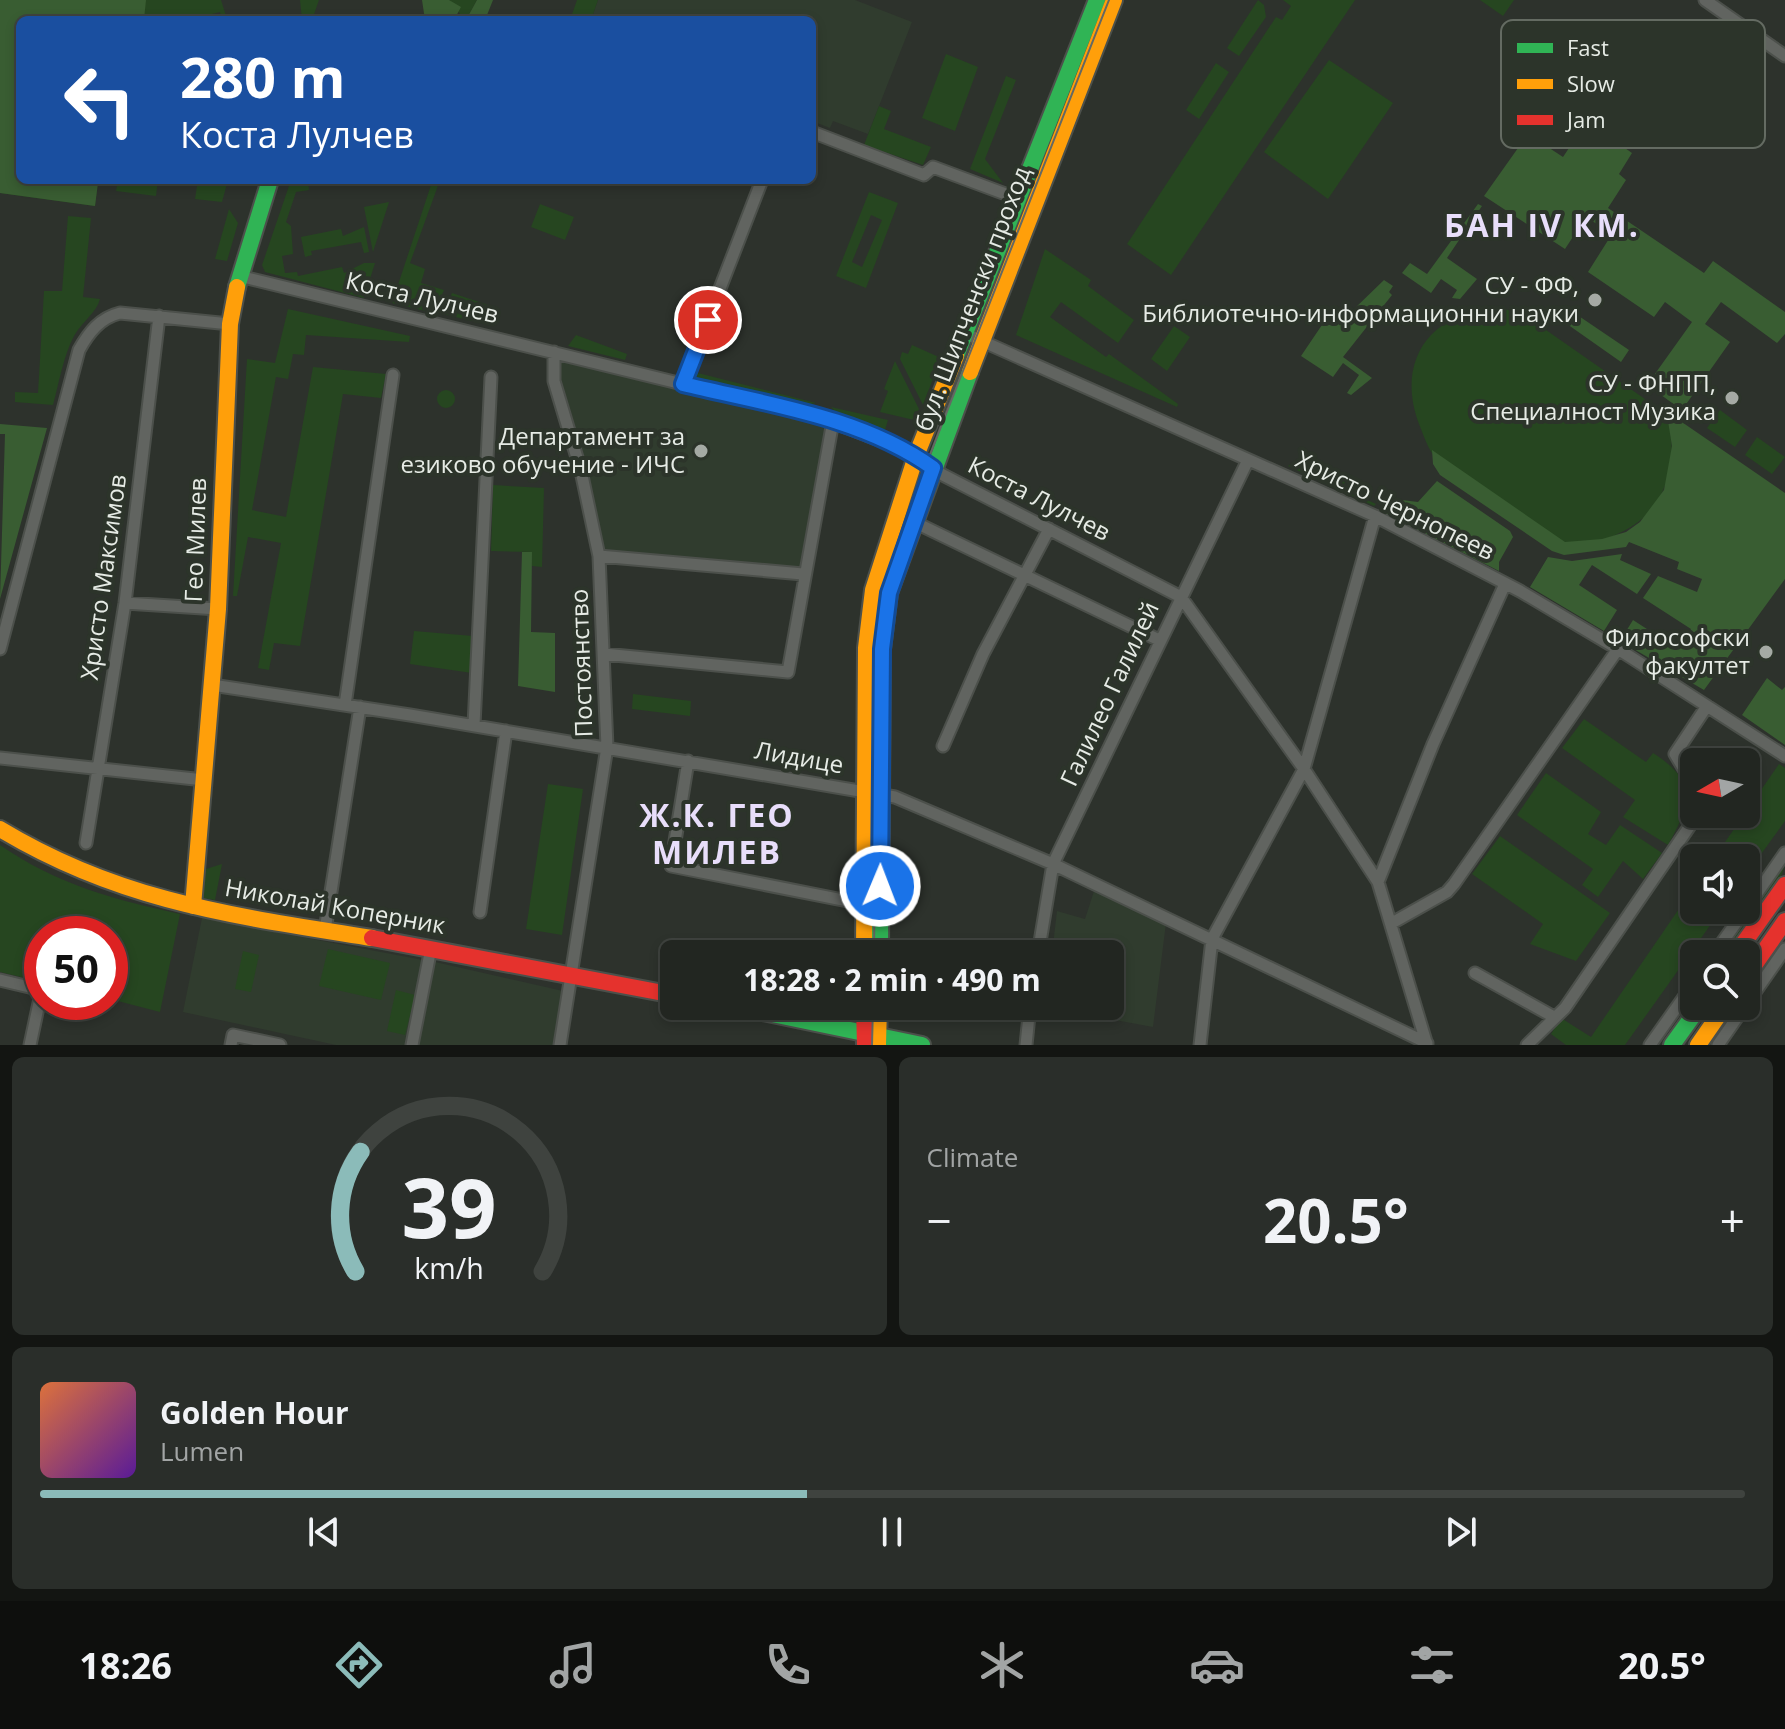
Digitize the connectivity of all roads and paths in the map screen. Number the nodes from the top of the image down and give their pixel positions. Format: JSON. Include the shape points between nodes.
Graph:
{"nodes":[{"id":1,"x":1097,"y":0,"type":"edge"},
{"id":2,"x":1114,"y":0,"type":"edge"},
{"id":3,"x":1705,"y":0,"type":"edge"},
{"id":4,"x":1734,"y":20,"type":"edge"},
{"id":5,"x":1765,"y":42,"type":"edge"},
{"id":6,"x":1785,"y":56,"type":"edge"},
{"id":7,"x":816,"y":134,"type":"edge"},
{"id":8,"x":269,"y":184,"type":"edge"},
{"id":9,"x":760,"y":184,"type":"edge"},
{"id":10,"x":1019,"y":199,"type":"junction"},
{"id":11,"x":239,"y":276,"type":"junction"},
{"id":12,"x":159,"y":316,"type":"junction"},
{"id":13,"x":230,"y":324,"type":"junction"},
{"id":14,"x":966,"y":334,"type":"junction"},
{"id":15,"x":983,"y":340,"type":"junction"},
{"id":16,"x":554,"y":352,"type":"junction"},
{"id":17,"x":393,"y":375,"type":"dead end"},
{"id":18,"x":491,"y":377,"type":"dead end"},
{"id":19,"x":683,"y":384,"type":"junction"},
{"id":20,"x":833,"y":421,"type":"junction"},
{"id":21,"x":916,"y":456,"type":"junction"},
{"id":22,"x":1248,"y":460,"type":"junction"},
{"id":23,"x":933,"y":468,"type":"junction"},
{"id":24,"x":1375,"y":516,"type":"junction"},
{"id":25,"x":912,"y":521,"type":"junction"},
{"id":26,"x":1049,"y":529,"type":"junction"},
{"id":27,"x":599,"y":556,"type":"junction"},
{"id":28,"x":1025,"y":573,"type":"junction"},
{"id":29,"x":803,"y":574,"type":"junction"},
{"id":30,"x":1505,"y":584,"type":"junction"},
{"id":31,"x":1181,"y":597,"type":"junction"},
{"id":32,"x":125,"y":603,"type":"junction"},
{"id":33,"x":218,"y":609,"type":"junction"},
{"id":34,"x":1159,"y":640,"type":"junction"},
{"id":35,"x":0,"y":649,"type":"edge"},
{"id":36,"x":1618,"y":649,"type":"junction"},
{"id":37,"x":604,"y":654,"type":"junction"},
{"id":38,"x":212,"y":685,"type":"junction"},
{"id":39,"x":345,"y":705,"type":"junction"},
{"id":40,"x":1707,"y":706,"type":"junction"},
{"id":41,"x":360,"y":707,"type":"junction"},
{"id":42,"x":474,"y":725,"type":"junction"},
{"id":43,"x":506,"y":731,"type":"junction"},
{"id":44,"x":943,"y":746,"type":"dead end"},
{"id":45,"x":607,"y":747,"type":"junction"},
{"id":46,"x":1785,"y":756,"type":"edge"},
{"id":47,"x":0,"y":758,"type":"edge"},
{"id":48,"x":688,"y":761,"type":"junction"},
{"id":49,"x":1680,"y":762,"type":"edge"},
{"id":50,"x":98,"y":769,"type":"junction"},
{"id":51,"x":1304,"y":769,"type":"junction"},
{"id":52,"x":204,"y":780,"type":"junction"},
{"id":53,"x":865,"y":792,"type":"junction"},
{"id":54,"x":882,"y":795,"type":"junction"},
{"id":55,"x":1688,"y":828,"type":"edge"},
{"id":56,"x":0,"y":829,"type":"edge"},
{"id":57,"x":86,"y":843,"type":"dead end"},
{"id":58,"x":1785,"y":853,"type":"edge"},
{"id":59,"x":1053,"y":864,"type":"junction"},
{"id":60,"x":1378,"y":882,"type":"junction"},
{"id":61,"x":1785,"y":885,"type":"edge"},
{"id":62,"x":1760,"y":889,"type":"edge"},
{"id":63,"x":193,"y":906,"type":"junction"},
{"id":64,"x":872,"y":906,"type":"junction"},
{"id":65,"x":480,"y":912,"type":"dead end"},
{"id":66,"x":1785,"y":921,"type":"edge"},
{"id":67,"x":1392,"y":923,"type":"junction"},
{"id":68,"x":325,"y":930,"type":"junction"},
{"id":69,"x":1212,"y":939,"type":"junction"},
{"id":70,"x":866,"y":940,"type":"edge"},
{"id":71,"x":878,"y":940,"type":"edge"},
{"id":72,"x":1040,"y":940,"type":"edge"},
{"id":73,"x":1746,"y":940,"type":"edge"},
{"id":74,"x":431,"y":948,"type":"junction"},
{"id":75,"x":1785,"y":949,"type":"edge"},
{"id":76,"x":1760,"y":957,"type":"edge"},
{"id":77,"x":1475,"y":973,"type":"dead end"},
{"id":78,"x":573,"y":975,"type":"junction"},
{"id":79,"x":0,"y":980,"type":"edge"},
{"id":80,"x":24,"y":986,"type":"edge"},
{"id":81,"x":1760,"y":986,"type":"edge"},
{"id":82,"x":660,"y":992,"type":"edge"},
{"id":83,"x":1680,"y":1003,"type":"edge"},
{"id":84,"x":1554,"y":1017,"type":"junction"},
{"id":85,"x":35,"y":1020,"type":"edge"},
{"id":86,"x":790,"y":1020,"type":"edge"},
{"id":87,"x":867,"y":1020,"type":"edge"},
{"id":88,"x":876,"y":1020,"type":"edge"},
{"id":89,"x":1029,"y":1020,"type":"edge"},
{"id":90,"x":1690,"y":1020,"type":"edge"},
{"id":91,"x":1716,"y":1020,"type":"edge"},
{"id":92,"x":1720,"y":1020,"type":"edge"},
{"id":93,"x":1736,"y":1020,"type":"edge"},
{"id":94,"x":232,"y":1040,"type":"edge"},
{"id":95,"x":871,"y":1040,"type":"edge"},
{"id":96,"x":1427,"y":1044,"type":"edge"},
{"id":97,"x":30,"y":1045,"type":"edge"},
{"id":98,"x":280,"y":1045,"type":"edge"},
{"id":99,"x":412,"y":1045,"type":"edge"},
{"id":100,"x":560,"y":1045,"type":"edge"},
{"id":101,"x":922,"y":1045,"type":"edge"},
{"id":102,"x":1026,"y":1045,"type":"edge"},
{"id":103,"x":1200,"y":1045,"type":"edge"},
{"id":104,"x":1527,"y":1045,"type":"edge"},
{"id":105,"x":1650,"y":1045,"type":"edge"},
{"id":106,"x":1672,"y":1045,"type":"edge"},
{"id":107,"x":1698,"y":1045,"type":"edge"},
{"id":108,"x":1709,"y":1045,"type":"edge"},
{"id":109,"x":1718,"y":1045,"type":"edge"}],
"edges":[{"from":1,"to":10,"type":"main road","name":"бул. Шипченски проход"},
{"from":2,"to":15,"type":"main road","name":"бул. Шипченски проход"},
{"from":3,"to":4,"type":"street"},
{"from":5,"to":6,"type":"street"},
{"from":7,"to":10,"type":"street","via":[[924,175],[933,167]]},
{"from":8,"to":11,"type":"main road","name":"Гео Милев"},
{"from":9,"to":19,"type":"street"},
{"from":10,"to":14,"type":"main road","name":"бул. Шипченски проход"},
{"from":11,"to":13,"type":"main road","name":"Гео Милев"},
{"from":11,"to":16,"type":"street","name":"Коста Лулчев"},
{"from":12,"to":13,"type":"street"},
{"from":12,"to":32,"type":"street","name":"Христо Максимов"},
{"from":12,"to":35,"type":"street","via":[[110,316],[90,331],[79,350]]},
{"from":13,"to":33,"type":"main road","name":"Гео Милев"},
{"from":14,"to":15,"type":"street","name":"Христо Чернопеев"},
{"from":14,"to":21,"type":"main road","name":"бул. Шипченски проход"},
{"from":15,"to":22,"type":"street","name":"Христо Чернопеев"},
{"from":15,"to":23,"type":"main road","name":"бул. Шипченски проход"},
{"from":16,"to":19,"type":"street","name":"Коста Лулчев"},
{"from":16,"to":27,"type":"street","name":"Постоянство","via":[[554,381]]},
{"from":17,"to":39,"type":"street"},
{"from":18,"to":42,"type":"street"},
{"from":19,"to":20,"type":"street","name":"Коста Лулчев"},
{"from":20,"to":21,"type":"street","name":"Коста Лулчев"},
{"from":20,"to":29,"type":"street"},
{"from":21,"to":23,"type":"street","name":"Коста Лулчев"},
{"from":21,"to":53,"type":"main road","name":"бул. Шипченски проход","via":[[873,590],[866,648]]},
{"from":22,"to":24,"type":"street","name":"Христо Чернопеев"},
{"from":22,"to":31,"type":"street","name":"Галилео Галилей"},
{"from":23,"to":25,"type":"main road","name":"бул. Шипченски проход"},
{"from":23,"to":26,"type":"street","name":"Коста Лулчев"},
{"from":24,"to":30,"type":"street","name":"Христо Чернопеев"},
{"from":24,"to":51,"type":"street"},
{"from":25,"to":28,"type":"street"},
{"from":25,"to":54,"type":"main road","name":"бул. Шипченски проход","via":[[889,593],[882,649]]},
{"from":26,"to":28,"type":"street"},
{"from":26,"to":31,"type":"street","name":"Коста Лулчев"},
{"from":27,"to":29,"type":"street"},
{"from":27,"to":37,"type":"street","name":"Постоянство"},
{"from":28,"to":34,"type":"street"},
{"from":28,"to":44,"type":"street"},
{"from":29,"to":37,"type":"street","via":[[788,672]]},
{"from":30,"to":36,"type":"street","name":"Христо Чернопеев"},
{"from":30,"to":60,"type":"street"},
{"from":31,"to":34,"type":"street","name":"Галилео Галилей"},
{"from":31,"to":51,"type":"street","name":"Коста Лулчев"},
{"from":32,"to":33,"type":"street"},
{"from":32,"to":50,"type":"street","name":"Христо Максимов"},
{"from":33,"to":38,"type":"main road","name":"Гео Милев"},
{"from":34,"to":59,"type":"street","name":"Галилео Галилей"},
{"from":36,"to":40,"type":"street","name":"Христо Чернопеев"},
{"from":36,"to":67,"type":"street","via":[[1454,884]]},
{"from":37,"to":45,"type":"street","name":"Постоянство"},
{"from":38,"to":39,"type":"street","name":"Лидице"},
{"from":38,"to":52,"type":"main road","name":"Гео Милев"},
{"from":39,"to":41,"type":"street","name":"Лидице"},
{"from":40,"to":46,"type":"street","name":"Христо Чернопеев"},
{"from":40,"to":49,"type":"street","via":[[1675,754]]},
{"from":41,"to":42,"type":"street","name":"Лидице"},
{"from":41,"to":68,"type":"street"},
{"from":42,"to":43,"type":"street","name":"Лидице"},
{"from":43,"to":45,"type":"street","name":"Лидице"},
{"from":43,"to":65,"type":"street"},
{"from":45,"to":48,"type":"street","name":"Лидице"},
{"from":45,"to":78,"type":"street","name":"Постоянство"},
{"from":47,"to":50,"type":"street"},
{"from":48,"to":53,"type":"street","name":"Лидице"},
{"from":48,"to":64,"type":"street","via":[[671,866]]},
{"from":50,"to":52,"type":"street"},
{"from":50,"to":57,"type":"street","name":"Христо Максимов"},
{"from":51,"to":60,"type":"street","name":"Коста Лулчев"},
{"from":51,"to":69,"type":"street"},
{"from":52,"to":63,"type":"main road","name":"Гео Милев"},
{"from":53,"to":54,"type":"street","name":"Лидице"},
{"from":53,"to":64,"type":"main road","name":"бул. Шипченски проход"},
{"from":54,"to":59,"type":"street","name":"Лидице"},
{"from":54,"to":64,"type":"main road","name":"бул. Шипченски проход"},
{"from":55,"to":84,"type":"street"},
{"from":56,"to":63,"type":"main road","name":"Николай Коперник","via":[[78,874]]},
{"from":58,"to":62,"type":"street"},
{"from":59,"to":69,"type":"street","name":"Лидице"},
{"from":59,"to":72,"type":"street","name":"Галилео Галилей"},
{"from":60,"to":67,"type":"street","name":"Коста Лулчев"},
{"from":61,"to":73,"type":"main road"},
{"from":63,"to":68,"type":"main road","name":"Николай Коперник"},
{"from":64,"to":70,"type":"main road","name":"бул. Шипченски проход"},
{"from":64,"to":71,"type":"main road","name":"бул. Шипченски проход"},
{"from":66,"to":76,"type":"main road"},
{"from":67,"to":96,"type":"street","name":"Коста Лулчев"},
{"from":68,"to":74,"type":"main road","name":"Николай Коперник"},
{"from":69,"to":96,"type":"street","name":"Лидице"},
{"from":69,"to":103,"type":"street"},
{"from":74,"to":78,"type":"main road","name":"Николай Коперник"},
{"from":74,"to":99,"type":"street"},
{"from":75,"to":81,"type":"street"},
{"from":77,"to":84,"type":"street"},
{"from":78,"to":82,"type":"main road","name":"Николай Коперник"},
{"from":78,"to":100,"type":"street","name":"Постоянство"},
{"from":79,"to":80,"type":"street"},
{"from":83,"to":105,"type":"street"},
{"from":84,"to":104,"type":"street"},
{"from":85,"to":97,"type":"street"},
{"from":86,"to":95,"type":"main road"},
{"from":87,"to":95,"type":"main road"},
{"from":88,"to":95,"type":"main road"},
{"from":89,"to":102,"type":"street"},
{"from":90,"to":106,"type":"main road"},
{"from":91,"to":107,"type":"main road"},
{"from":92,"to":108,"type":"main road"},
{"from":93,"to":109,"type":"street"},
{"from":94,"to":98,"type":"street"},
{"from":95,"to":101,"type":"main road"}]}
